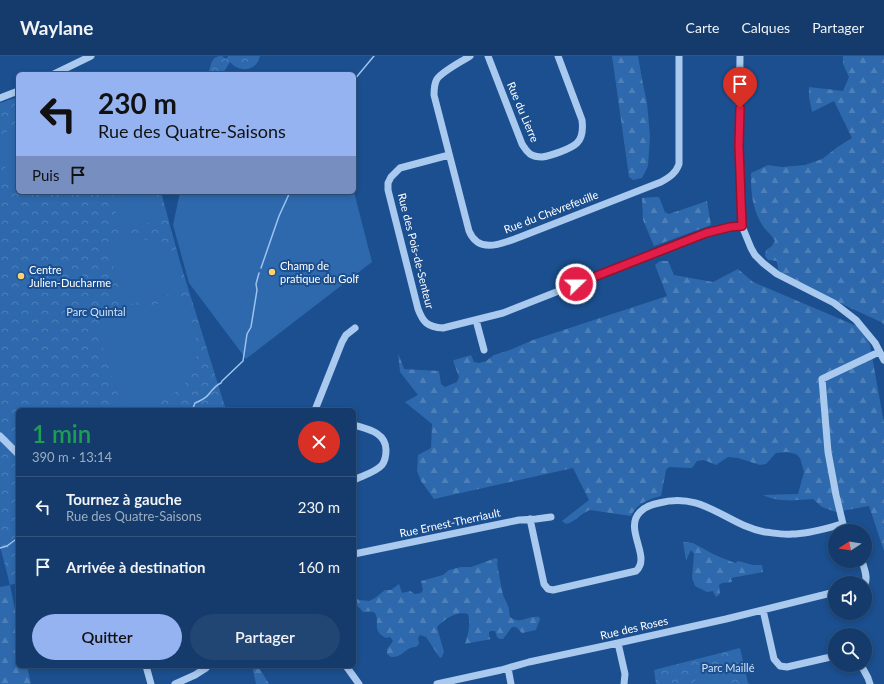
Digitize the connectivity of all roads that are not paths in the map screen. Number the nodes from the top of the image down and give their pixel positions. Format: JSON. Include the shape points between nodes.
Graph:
{"nodes":[{"id":1,"x":91,"y":56,"type":"edge"},
{"id":2,"x":470,"y":56,"type":"edge"},
{"id":3,"x":488,"y":56,"type":"edge"},
{"id":4,"x":558,"y":56,"type":"edge"},
{"id":5,"x":679,"y":56,"type":"edge"},
{"id":6,"x":740,"y":56,"type":"edge"},
{"id":7,"x":58,"y":72,"type":"edge"},
{"id":8,"x":16,"y":92,"type":"edge"},
{"id":9,"x":0,"y":98,"type":"edge"},
{"id":10,"x":449,"y":155,"type":"junction"},
{"id":11,"x":742,"y":226,"type":"junction"},
{"id":12,"x":476,"y":320,"type":"junction"},
{"id":13,"x":355,"y":328,"type":"dead end"},
{"id":14,"x":484,"y":350,"type":"dead end"},
{"id":15,"x":879,"y":352,"type":"junction"},
{"id":16,"x":884,"y":360,"type":"edge"},
{"id":17,"x":316,"y":408,"type":"edge"},
{"id":18,"x":356,"y":426,"type":"edge"},
{"id":19,"x":0,"y":436,"type":"edge"},
{"id":20,"x":16,"y":452,"type":"edge"},
{"id":21,"x":356,"y":479,"type":"edge"},
{"id":22,"x":551,"y":517,"type":"dead end"},
{"id":23,"x":530,"y":519,"type":"junction"},
{"id":24,"x":844,"y":524,"type":"edge"},
{"id":25,"x":828,"y":530,"type":"edge"},
{"id":26,"x":356,"y":554,"type":"edge"},
{"id":27,"x":828,"y":594,"type":"edge"},
{"id":28,"x":763,"y":610,"type":"junction"},
{"id":29,"x":618,"y":643,"type":"junction"},
{"id":30,"x":828,"y":658,"type":"edge"},
{"id":31,"x":147,"y":668,"type":"edge"},
{"id":32,"x":206,"y":668,"type":"dead end"},
{"id":33,"x":347,"y":668,"type":"edge"},
{"id":34,"x":508,"y":668,"type":"junction"},
{"id":35,"x":865,"y":672,"type":"edge"},
{"id":36,"x":446,"y":683,"type":"edge"},
{"id":37,"x":151,"y":684,"type":"edge"},
{"id":38,"x":175,"y":684,"type":"edge"},
{"id":39,"x":358,"y":684,"type":"edge"},
{"id":40,"x":437,"y":684,"type":"edge"},
{"id":41,"x":511,"y":684,"type":"edge"},
{"id":42,"x":624,"y":684,"type":"edge"},
{"id":43,"x":870,"y":684,"type":"edge"}],
"edges":[{"from":1,"to":7,"type":"street"},
{"from":2,"to":10,"type":"street","name":"Rue du Chèvrefeuille","via":[[442,75],[434,88]]},
{"from":3,"to":4,"type":"street","name":"Rue du Lierre","via":[[522,144],[530,154],[541,157],[573,146],[583,133],[582,120]]},
{"from":5,"to":10,"type":"street","name":"Rue du Chèvrefeuille","via":[[679,164],[673,174],[661,182],[520,237],[487,246],[477,242],[470,234]]},
{"from":6,"to":11,"type":"street","via":[[739,146]]},
{"from":8,"to":9,"type":"street"},
{"from":10,"to":12,"type":"street","name":"Rue des Pois-de-Senteur","via":[[400,168],[391,177],[388,190],[422,320],[436,328]]},
{"from":11,"to":12,"type":"street","name":"Rue des Pois-de-Senteur","via":[[706,233],[503,313]]},
{"from":11,"to":15,"type":"street","via":[[755,255],[777,274],[834,303],[856,320],[875,343]]},
{"from":12,"to":14,"type":"street"},
{"from":13,"to":17,"type":"street","via":[[342,342]]},
{"from":15,"to":16,"type":"street"},
{"from":15,"to":24,"type":"street","via":[[822,379],[828,452]]},
{"from":18,"to":21,"type":"street","via":[[374,431],[382,438],[386,447],[381,466]]},
{"from":19,"to":20,"type":"street"},
{"from":22,"to":23,"type":"street","name":"Rue Ernest-Therriault"},
{"from":23,"to":25,"type":"street","via":[[544,584],[553,590],[639,569],[642,563],[634,530],[636,518],[639,513],[654,504],[672,500],[694,502],[752,529],[766,532],[801,534]]},
{"from":23,"to":26,"type":"street","name":"Rue Ernest-Therriault"},
{"from":27,"to":28,"type":"street","name":"Rue des Roses"},
{"from":28,"to":29,"type":"street","name":"Rue des Roses"},
{"from":28,"to":30,"type":"street","via":[[774,659],[780,666],[787,667]]},
{"from":29,"to":34,"type":"street","name":"Rue des Roses"},
{"from":29,"to":42,"type":"street","via":[[625,674]]},
{"from":31,"to":37,"type":"street"},
{"from":32,"to":38,"type":"street"},
{"from":33,"to":39,"type":"street"},
{"from":34,"to":36,"type":"street","name":"Rue des Roses"},
{"from":34,"to":41,"type":"street"},
{"from":35,"to":43,"type":"street"},
{"from":36,"to":40,"type":"street","name":"Rue des Roses"}]}
